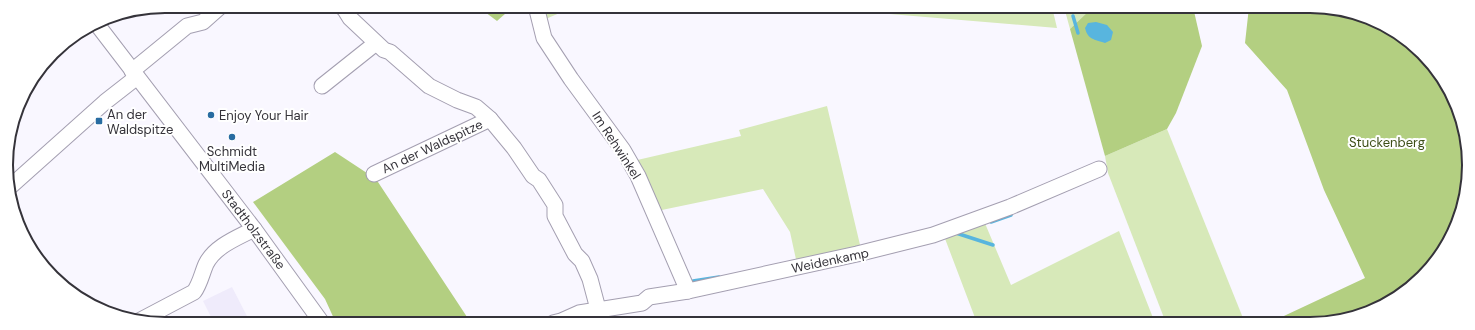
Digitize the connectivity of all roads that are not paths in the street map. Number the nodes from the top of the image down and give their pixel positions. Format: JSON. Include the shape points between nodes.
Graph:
{"nodes":[{"id":1,"x":213,"y":13,"type":"edge"},
{"id":2,"x":347,"y":13,"type":"edge"},
{"id":3,"x":538,"y":13,"type":"edge"},
{"id":4,"x":100,"y":28,"type":"edge"},
{"id":5,"x":376,"y":43,"type":"junction"},
{"id":6,"x":134,"y":74,"type":"junction"},
{"id":7,"x":322,"y":86,"type":"dead end"},
{"id":8,"x":490,"y":119,"type":"junction"},
{"id":9,"x":1099,"y":169,"type":"dead end"},
{"id":10,"x":374,"y":174,"type":"dead end"},
{"id":11,"x":14,"y":183,"type":"edge"},
{"id":12,"x":254,"y":229,"type":"junction"},
{"id":13,"x":688,"y":291,"type":"junction"},
{"id":14,"x":598,"y":309,"type":"junction"},
{"id":15,"x":148,"y":316,"type":"edge"},
{"id":16,"x":318,"y":317,"type":"edge"},
{"id":17,"x":570,"y":317,"type":"edge"}],
"edges":[{"from":1,"to":6,"type":"street","via":[[203,22],[187,26]]},
{"from":2,"to":5,"type":"street","name":"An der Waldspitze"},
{"from":3,"to":13,"type":"street","name":"Im Rehwinkel","via":[[544,38],[623,150],[638,176]]},
{"from":4,"to":6,"type":"street","name":"Stadtholzstraße"},
{"from":5,"to":7,"type":"street"},
{"from":5,"to":8,"type":"street","name":"An der Waldspitze","via":[[429,86],[476,107]]},
{"from":6,"to":11,"type":"street"},
{"from":6,"to":12,"type":"street","name":"Stadtholzstraße"},
{"from":8,"to":10,"type":"street","name":"An der Waldspitze"},
{"from":8,"to":14,"type":"street","name":"An der Waldspitze","via":[[533,176],[539,180],[555,205],[555,216],[575,254],[582,261]]},
{"from":9,"to":13,"type":"street","name":"Weidenkamp","via":[[1010,207],[933,235]]},
{"from":12,"to":15,"type":"street","via":[[219,249],[207,263],[194,292]]},
{"from":12,"to":16,"type":"street","name":"Stadtholzstraße"},
{"from":13,"to":14,"type":"street","name":"Weidenkamp"},
{"from":14,"to":17,"type":"street","name":"Weidenkamp"}]}
